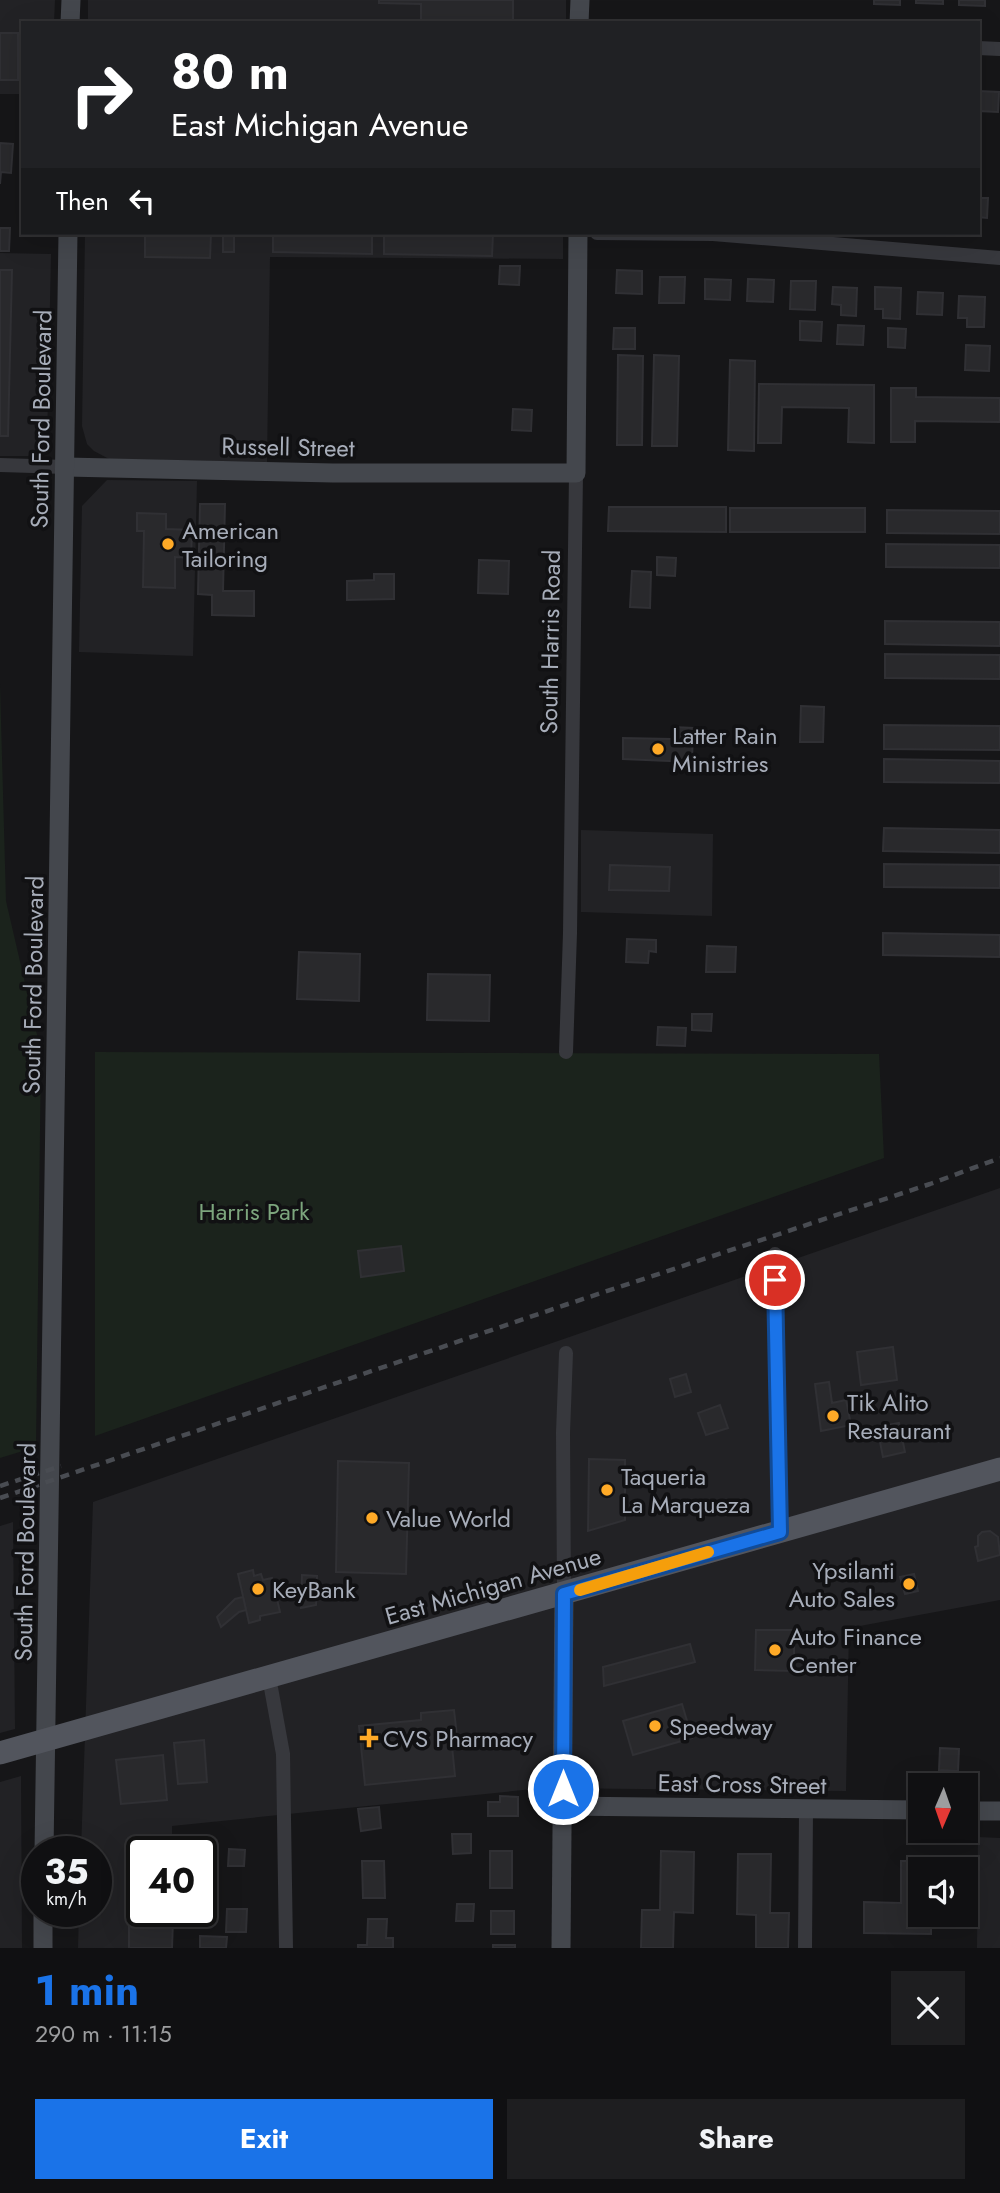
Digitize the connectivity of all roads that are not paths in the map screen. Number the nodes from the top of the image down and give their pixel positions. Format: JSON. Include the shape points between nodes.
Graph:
{"nodes":[{"id":1,"x":71,"y":0,"type":"edge"},
{"id":2,"x":580,"y":0,"type":"edge"},
{"id":3,"x":70,"y":21,"type":"edge"},
{"id":4,"x":579,"y":21,"type":"edge"},
{"id":5,"x":980,"y":48,"type":"edge"},
{"id":6,"x":1000,"y":50,"type":"edge"},
{"id":7,"x":68,"y":235,"type":"edge"},
{"id":8,"x":578,"y":235,"type":"edge"},
{"id":9,"x":725,"y":235,"type":"edge"},
{"id":10,"x":1000,"y":258,"type":"edge"},
{"id":11,"x":0,"y":465,"type":"edge"},
{"id":12,"x":66,"y":467,"type":"junction"},
{"id":13,"x":576,"y":473,"type":"junction"},
{"id":14,"x":566,"y":1052,"type":"dead end"},
{"id":15,"x":775,"y":1254,"type":"dead end"},
{"id":16,"x":566,"y":1353,"type":"dead end"},
{"id":17,"x":1000,"y":1469,"type":"edge"},
{"id":18,"x":780,"y":1532,"type":"junction"},
{"id":19,"x":564,"y":1594,"type":"junction"},
{"id":20,"x":269,"y":1677,"type":"junction"},
{"id":21,"x":0,"y":1753,"type":"edge"},
{"id":22,"x":563,"y":1806,"type":"junction"},
{"id":23,"x":806,"y":1810,"type":"junction"},
{"id":24,"x":908,"y":1810,"type":"edge"},
{"id":25,"x":978,"y":1811,"type":"edge"},
{"id":26,"x":1000,"y":1811,"type":"edge"},
{"id":27,"x":44,"y":1836,"type":"edge"},
{"id":28,"x":43,"y":1927,"type":"edge"},
{"id":29,"x":43,"y":1948,"type":"edge"},
{"id":30,"x":286,"y":1948,"type":"edge"},
{"id":31,"x":561,"y":1948,"type":"edge"},
{"id":32,"x":805,"y":1948,"type":"edge"}],
"edges":[{"from":1,"to":3,"type":"main road"},
{"from":2,"to":4,"type":"main road"},
{"from":5,"to":6,"type":"street"},
{"from":7,"to":12,"type":"main road","name":"South Ford Boulevard"},
{"from":8,"to":13,"type":"main road","name":"South Harris Road"},
{"from":9,"to":10,"type":"street"},
{"from":11,"to":12,"type":"street","name":"Russell Street"},
{"from":12,"to":13,"type":"main road","name":"Russell Street"},
{"from":12,"to":27,"type":"main road","name":"South Ford Boulevard"},
{"from":13,"to":14,"type":"street","name":"South Harris Road"},
{"from":15,"to":18,"type":"street"},
{"from":16,"to":19,"type":"street"},
{"from":17,"to":18,"type":"main road","name":"East Michigan Avenue"},
{"from":18,"to":19,"type":"main road","name":"East Michigan Avenue"},
{"from":19,"to":20,"type":"main road","name":"East Michigan Avenue"},
{"from":19,"to":22,"type":"main road"},
{"from":20,"to":21,"type":"main road","name":"East Michigan Avenue"},
{"from":20,"to":30,"type":"street","via":[[283,1754]]},
{"from":22,"to":23,"type":"main road","name":"East Cross Street"},
{"from":22,"to":31,"type":"main road"},
{"from":23,"to":24,"type":"main road","name":"East Cross Street"},
{"from":23,"to":32,"type":"street"},
{"from":25,"to":26,"type":"main road"},
{"from":28,"to":29,"type":"main road"}]}
